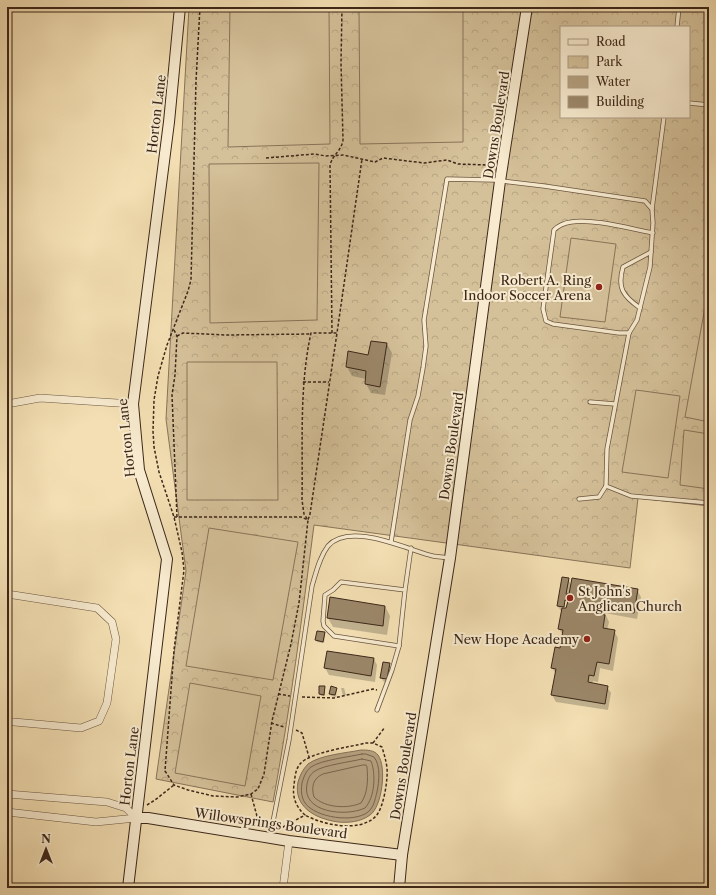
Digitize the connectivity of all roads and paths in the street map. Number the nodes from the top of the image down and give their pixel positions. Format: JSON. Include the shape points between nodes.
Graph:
{"nodes":[{"id":1,"x":180,"y":7,"type":"edge"},
{"id":2,"x":200,"y":7,"type":"edge"},
{"id":3,"x":342,"y":7,"type":"edge"},
{"id":4,"x":528,"y":7,"type":"edge"},
{"id":5,"x":679,"y":7,"type":"edge"},
{"id":6,"x":677,"y":26,"type":"edge"},
{"id":7,"x":690,"y":103,"type":"edge"},
{"id":8,"x":709,"y":106,"type":"edge"},
{"id":9,"x":664,"y":118,"type":"edge"},
{"id":10,"x":336,"y":155,"type":"junction"},
{"id":11,"x":266,"y":158,"type":"dead end"},
{"id":12,"x":362,"y":159,"type":"junction"},
{"id":13,"x":492,"y":170,"type":"dead end"},
{"id":14,"x":500,"y":182,"type":"junction"},
{"id":15,"x":652,"y":210,"type":"junction"},
{"id":16,"x":652,"y":233,"type":"junction"},
{"id":17,"x":651,"y":252,"type":"junction"},
{"id":18,"x":640,"y":308,"type":"junction"},
{"id":19,"x":173,"y":329,"type":"junction"},
{"id":20,"x":332,"y":333,"type":"junction"},
{"id":21,"x":337,"y":333,"type":"junction"},
{"id":22,"x":311,"y":334,"type":"junction"},
{"id":23,"x":629,"y":334,"type":"junction"},
{"id":24,"x":177,"y":336,"type":"junction"},
{"id":25,"x":303,"y":382,"type":"junction"},
{"id":26,"x":330,"y":382,"type":"junction"},
{"id":27,"x":590,"y":402,"type":"dead end"},
{"id":28,"x":7,"y":404,"type":"edge"},
{"id":29,"x":133,"y":404,"type":"junction"},
{"id":30,"x":615,"y":404,"type":"junction"},
{"id":31,"x":606,"y":486,"type":"junction"},
{"id":32,"x":579,"y":498,"type":"dead end"},
{"id":33,"x":709,"y":503,"type":"edge"},
{"id":34,"x":174,"y":517,"type":"junction"},
{"id":35,"x":177,"y":517,"type":"junction"},
{"id":36,"x":308,"y":520,"type":"junction"},
{"id":37,"x":391,"y":542,"type":"junction"},
{"id":38,"x":411,"y":548,"type":"junction"},
{"id":39,"x":450,"y":558,"type":"junction"},
{"id":40,"x":405,"y":590,"type":"junction"},
{"id":41,"x":7,"y":594,"type":"edge"},
{"id":42,"x":399,"y":646,"type":"junction"},
{"id":43,"x":381,"y":691,"type":"dead end"},
{"id":44,"x":278,"y":694,"type":"junction"},
{"id":45,"x":290,"y":696,"type":"dead end"},
{"id":46,"x":298,"y":697,"type":"dead end"},
{"id":47,"x":377,"y":710,"type":"dead end"},
{"id":48,"x":7,"y":722,"type":"edge"},
{"id":49,"x":385,"y":727,"type":"dead end"},
{"id":50,"x":374,"y":743,"type":"junction"},
{"id":51,"x":174,"y":785,"type":"junction"},
{"id":52,"x":7,"y":794,"type":"edge"},
{"id":53,"x":250,"y":794,"type":"junction"},
{"id":54,"x":147,"y":805,"type":"dead end"},
{"id":55,"x":7,"y":812,"type":"edge"},
{"id":56,"x":305,"y":815,"type":"junction"},
{"id":57,"x":136,"y":818,"type":"junction"},
{"id":58,"x":272,"y":825,"type":"junction"},
{"id":59,"x":270,"y":838,"type":"junction"},
{"id":60,"x":289,"y":841,"type":"junction"},
{"id":61,"x":402,"y":855,"type":"junction"},
{"id":62,"x":128,"y":888,"type":"edge"},
{"id":63,"x":283,"y":888,"type":"edge"},
{"id":64,"x":399,"y":888,"type":"edge"}],
"edges":[{"from":1,"to":29,"type":"street","name":"Horton Lane","via":[[169,122]]},
{"from":2,"to":19,"type":"path","via":[[191,280]]},
{"from":3,"to":10,"type":"path","via":[[343,140],[342,148]]},
{"from":4,"to":14,"type":"street","name":"Downs Boulevard"},
{"from":5,"to":6,"type":"lane"},
{"from":7,"to":8,"type":"lane"},
{"from":9,"to":15,"type":"lane"},
{"from":10,"to":11,"type":"path"},
{"from":10,"to":12,"type":"path"},
{"from":10,"to":20,"type":"path","via":[[330,165]]},
{"from":12,"to":13,"type":"path","via":[[375,162],[383,158],[424,164],[447,160],[458,164],[487,164]]},
{"from":12,"to":21,"type":"path"},
{"from":14,"to":15,"type":"lane","via":[[645,201]]},
{"from":14,"to":37,"type":"lane","via":[[447,178],[424,320],[424,368],[410,420]]},
{"from":14,"to":39,"type":"street","name":"Downs Boulevard"},
{"from":15,"to":16,"type":"lane"},
{"from":16,"to":17,"type":"lane"},
{"from":16,"to":23,"type":"lane","via":[[587,221],[560,225],[554,230],[542,309],[546,321]]},
{"from":17,"to":18,"type":"lane"},
{"from":17,"to":18,"type":"lane","via":[[623,267],[620,277],[621,289],[628,300]]},
{"from":18,"to":23,"type":"lane"},
{"from":19,"to":24,"type":"path"},
{"from":19,"to":34,"type":"path","via":[[158,376],[153,431],[159,472]]},
{"from":20,"to":21,"type":"path"},
{"from":20,"to":22,"type":"path"},
{"from":21,"to":26,"type":"path"},
{"from":22,"to":24,"type":"path"},
{"from":22,"to":25,"type":"path"},
{"from":23,"to":30,"type":"lane"},
{"from":24,"to":35,"type":"path","via":[[172,395]]},
{"from":25,"to":26,"type":"path"},
{"from":25,"to":36,"type":"path","via":[[302,500],[304,514]]},
{"from":26,"to":36,"type":"path"},
{"from":27,"to":30,"type":"lane"},
{"from":28,"to":29,"type":"street","via":[[40,398]]},
{"from":29,"to":57,"type":"street","name":"Horton Lane","via":[[139,470],[167,559]]},
{"from":30,"to":31,"type":"lane","via":[[607,449]]},
{"from":31,"to":32,"type":"lane","via":[[599,497]]},
{"from":31,"to":33,"type":"lane","via":[[631,496]]},
{"from":34,"to":35,"type":"path"},
{"from":34,"to":51,"type":"path","via":[[184,570],[174,650],[165,771]]},
{"from":35,"to":36,"type":"path","via":[[302,517]]},
{"from":36,"to":44,"type":"path","via":[[300,603]]},
{"from":37,"to":38,"type":"lane"},
{"from":37,"to":58,"type":"lane","via":[[353,536],[337,540],[328,546],[318,563]]},
{"from":38,"to":39,"type":"lane","via":[[434,556]]},
{"from":38,"to":40,"type":"lane"},
{"from":39,"to":61,"type":"street","name":"Downs Boulevard"},
{"from":40,"to":42,"type":"lane"},
{"from":40,"to":42,"type":"lane","via":[[341,582],[325,595],[324,626],[334,636]]},
{"from":41,"to":48,"type":"street","via":[[97,608],[112,622],[116,639],[107,703],[99,720],[81,728]]},
{"from":42,"to":47,"type":"lane"},
{"from":43,"to":46,"type":"path","via":[[373,689],[334,698]]},
{"from":44,"to":45,"type":"path"},
{"from":44,"to":53,"type":"path","via":[[264,774],[258,789]]},
{"from":49,"to":50,"type":"path"},
{"from":50,"to":56,"type":"path","via":[[317,754],[299,765],[293,790],[295,801]]},
{"from":50,"to":56,"type":"path","via":[[382,747],[387,770],[382,805],[376,816],[351,826],[323,822]]},
{"from":51,"to":53,"type":"path","via":[[213,796],[237,797]]},
{"from":51,"to":54,"type":"path"},
{"from":52,"to":57,"type":"street","via":[[106,802],[126,808]]},
{"from":53,"to":58,"type":"path","via":[[260,823]]},
{"from":55,"to":57,"type":"street","name":"Willowsprings Boulevard","via":[[96,822]]},
{"from":56,"to":58,"type":"path","via":[[283,827]]},
{"from":57,"to":59,"type":"street","name":"Willowsprings Boulevard"},
{"from":57,"to":62,"type":"street","name":"Horton Lane"},
{"from":58,"to":59,"type":"lane"},
{"from":59,"to":60,"type":"street","name":"Willowsprings Boulevard"},
{"from":60,"to":61,"type":"street","name":"Willowsprings Boulevard"},
{"from":60,"to":63,"type":"street"},
{"from":61,"to":64,"type":"street","name":"Downs Boulevard"}]}
